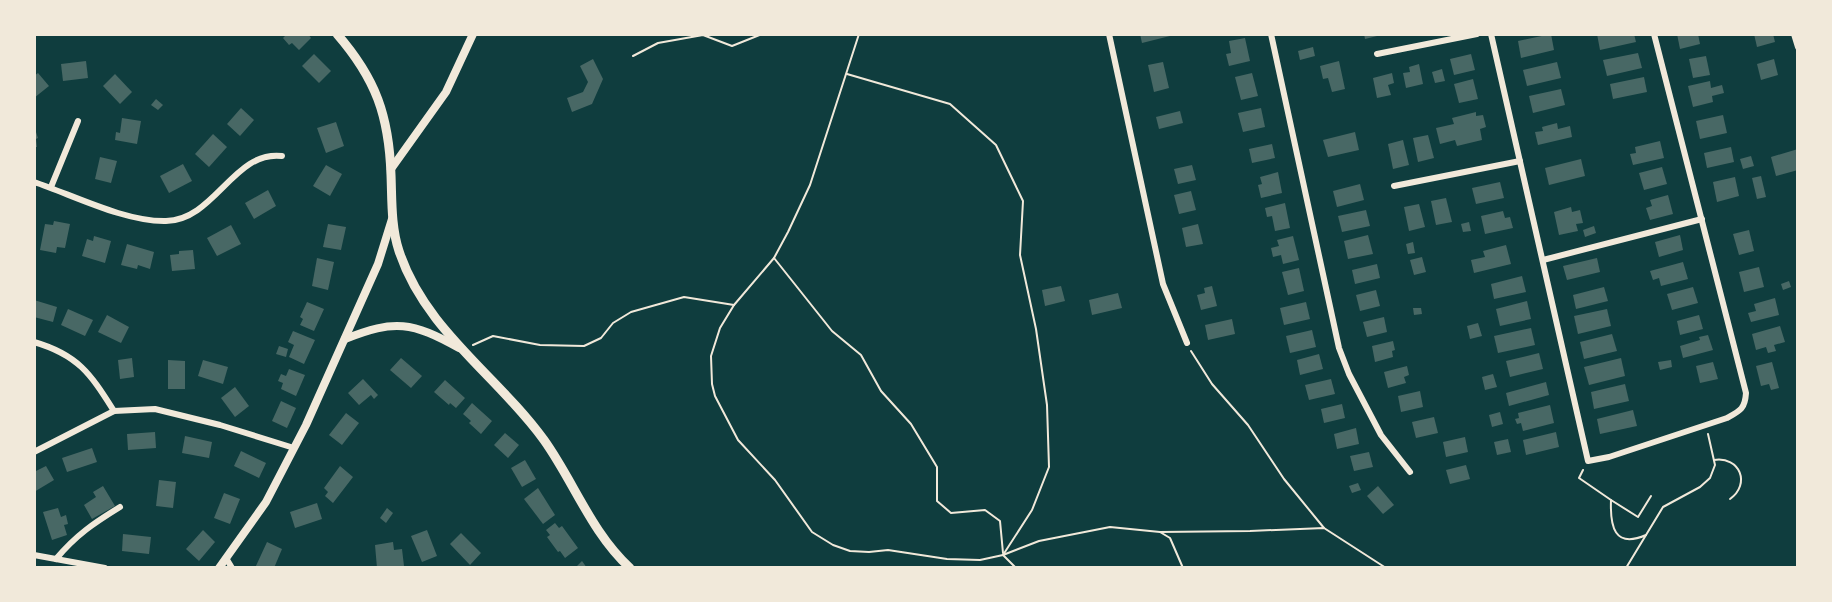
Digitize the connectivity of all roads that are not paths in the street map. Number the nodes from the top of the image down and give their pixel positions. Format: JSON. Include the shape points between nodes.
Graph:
{"nodes":[{"id":1,"x":337,"y":34,"type":"edge"},
{"id":2,"x":472,"y":34,"type":"edge"},
{"id":3,"x":1109,"y":34,"type":"edge"},
{"id":4,"x":1271,"y":34,"type":"edge"},
{"id":5,"x":1477,"y":34,"type":"edge"},
{"id":6,"x":1491,"y":34,"type":"edge"},
{"id":7,"x":1654,"y":34,"type":"edge"},
{"id":8,"x":1794,"y":34,"type":"edge"},
{"id":9,"x":1797,"y":48,"type":"edge"},
{"id":10,"x":1377,"y":54,"type":"dead end"},
{"id":11,"x":78,"y":121,"type":"dead end"},
{"id":12,"x":282,"y":156,"type":"dead end"},
{"id":13,"x":1520,"y":162,"type":"junction"},
{"id":14,"x":391,"y":169,"type":"junction"},
{"id":15,"x":34,"y":182,"type":"edge"},
{"id":16,"x":1394,"y":186,"type":"dead end"},
{"id":17,"x":51,"y":187,"type":"junction"},
{"id":18,"x":392,"y":218,"type":"junction"},
{"id":19,"x":1702,"y":219,"type":"junction"},
{"id":20,"x":1543,"y":260,"type":"junction"},
{"id":21,"x":345,"y":339,"type":"junction"},
{"id":22,"x":34,"y":342,"type":"edge"},
{"id":23,"x":1187,"y":343,"type":"road end"},
{"id":24,"x":462,"y":349,"type":"junction"},
{"id":25,"x":114,"y":411,"type":"junction"},
{"id":26,"x":294,"y":448,"type":"junction"},
{"id":27,"x":34,"y":452,"type":"edge"},
{"id":28,"x":1410,"y":472,"type":"dead end"},
{"id":29,"x":120,"y":507,"type":"dead end"},
{"id":30,"x":34,"y":555,"type":"edge"},
{"id":31,"x":226,"y":558,"type":"junction"},
{"id":32,"x":56,"y":559,"type":"junction"},
{"id":33,"x":105,"y":567,"type":"edge"},
{"id":34,"x":219,"y":567,"type":"edge"},
{"id":35,"x":232,"y":567,"type":"edge"},
{"id":36,"x":630,"y":567,"type":"edge"}],
"edges":[{"from":1,"to":14,"type":"main road","via":[[356,56],[376,92],[388,131]]},
{"from":2,"to":14,"type":"street","via":[[446,92]]},
{"from":3,"to":23,"type":"street","via":[[1163,284]]},
{"from":4,"to":28,"type":"street","via":[[1339,348],[1381,435]]},
{"from":5,"to":10,"type":"street"},
{"from":6,"to":13,"type":"street"},
{"from":7,"to":19,"type":"street"},
{"from":8,"to":9,"type":"street"},
{"from":11,"to":17,"type":"street"},
{"from":12,"to":17,"type":"street","via":[[253,161],[190,216],[168,221],[144,220]]},
{"from":13,"to":16,"type":"street"},
{"from":13,"to":20,"type":"street"},
{"from":14,"to":18,"type":"main road"},
{"from":15,"to":17,"type":"street"},
{"from":18,"to":21,"type":"street","via":[[378,264]]},
{"from":18,"to":24,"type":"main road","via":[[398,250],[415,286],[431,314]]},
{"from":19,"to":20,"type":"street"},
{"from":19,"to":20,"type":"street","via":[[1746,393],[1745,406],[1727,418],[1609,457],[1588,461]]},
{"from":21,"to":24,"type":"street","via":[[385,326],[402,326],[436,335]]},
{"from":21,"to":26,"type":"street"},
{"from":22,"to":25,"type":"street","via":[[72,358],[93,378]]},
{"from":24,"to":36,"type":"main road","via":[[514,401],[544,440],[606,541]]},
{"from":25,"to":26,"type":"street","via":[[155,409]]},
{"from":25,"to":27,"type":"street"},
{"from":26,"to":31,"type":"street","via":[[266,502]]},
{"from":29,"to":32,"type":"street","via":[[74,538]]},
{"from":30,"to":32,"type":"street"},
{"from":31,"to":34,"type":"street"},
{"from":31,"to":35,"type":"street"},
{"from":32,"to":33,"type":"street"}]}
